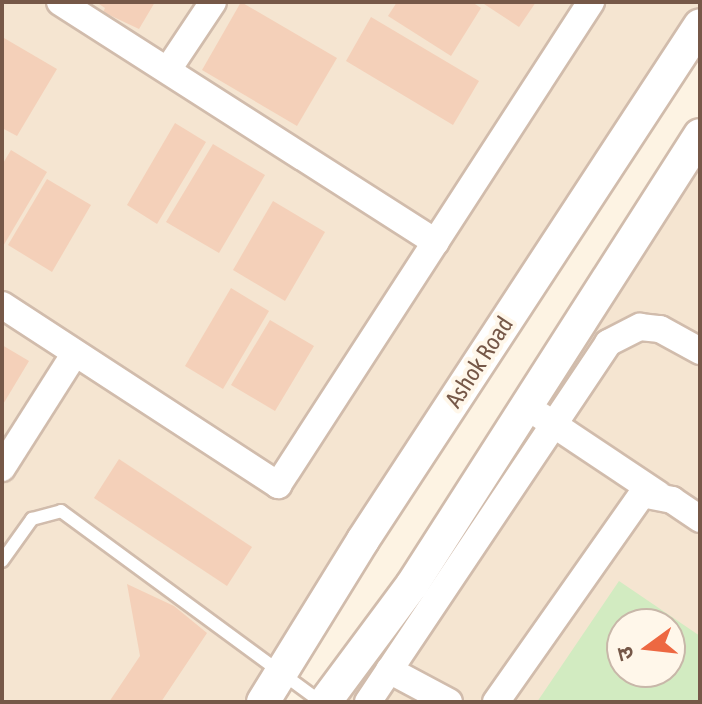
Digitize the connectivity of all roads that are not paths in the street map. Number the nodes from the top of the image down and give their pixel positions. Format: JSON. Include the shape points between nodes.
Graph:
{"nodes":[{"id":1,"x":60,"y":2,"type":"edge"},
{"id":2,"x":213,"y":2,"type":"edge"},
{"id":3,"x":591,"y":2,"type":"edge"},
{"id":4,"x":700,"y":25,"type":"edge"},
{"id":5,"x":169,"y":68,"type":"junction"},
{"id":6,"x":700,"y":135,"type":"edge"},
{"id":7,"x":436,"y":242,"type":"junction"},
{"id":8,"x":2,"y":305,"type":"edge"},
{"id":9,"x":700,"y":351,"type":"edge"},
{"id":10,"x":75,"y":353,"type":"junction"},
{"id":11,"x":526,"y":407,"type":"junction"},
{"id":12,"x":553,"y":424,"type":"junction"},
{"id":13,"x":2,"y":468,"type":"edge"},
{"id":14,"x":658,"y":494,"type":"junction"},
{"id":15,"x":700,"y":519,"type":"edge"},
{"id":16,"x":2,"y":561,"type":"edge"},
{"id":17,"x":389,"y":670,"type":"junction"},
{"id":18,"x":282,"y":672,"type":"junction"},
{"id":19,"x":263,"y":702,"type":"edge"},
{"id":20,"x":323,"y":702,"type":"edge"},
{"id":21,"x":368,"y":702,"type":"edge"},
{"id":22,"x":449,"y":702,"type":"edge"},
{"id":23,"x":496,"y":702,"type":"edge"}],
"edges":[{"from":1,"to":5,"type":"street"},
{"from":2,"to":5,"type":"street"},
{"from":3,"to":7,"type":"street"},
{"from":4,"to":18,"type":"street","name":"Ashok Road"},
{"from":5,"to":7,"type":"street"},
{"from":6,"to":11,"type":"street"},
{"from":7,"to":10,"type":"street","via":[[278,485]]},
{"from":8,"to":10,"type":"street"},
{"from":9,"to":12,"type":"street","via":[[660,329],[622,332],[608,343]]},
{"from":10,"to":13,"type":"street"},
{"from":11,"to":12,"type":"street"},
{"from":11,"to":20,"type":"street","via":[[412,585]]},
{"from":12,"to":14,"type":"street"},
{"from":12,"to":17,"type":"street"},
{"from":14,"to":15,"type":"street"},
{"from":14,"to":23,"type":"street","via":[[642,494]]},
{"from":16,"to":18,"type":"lane","via":[[32,519],[61,511]]},
{"from":17,"to":21,"type":"street"},
{"from":17,"to":22,"type":"street"},
{"from":18,"to":19,"type":"street","name":"Ashok Road"},
{"from":18,"to":20,"type":"lane"}]}
